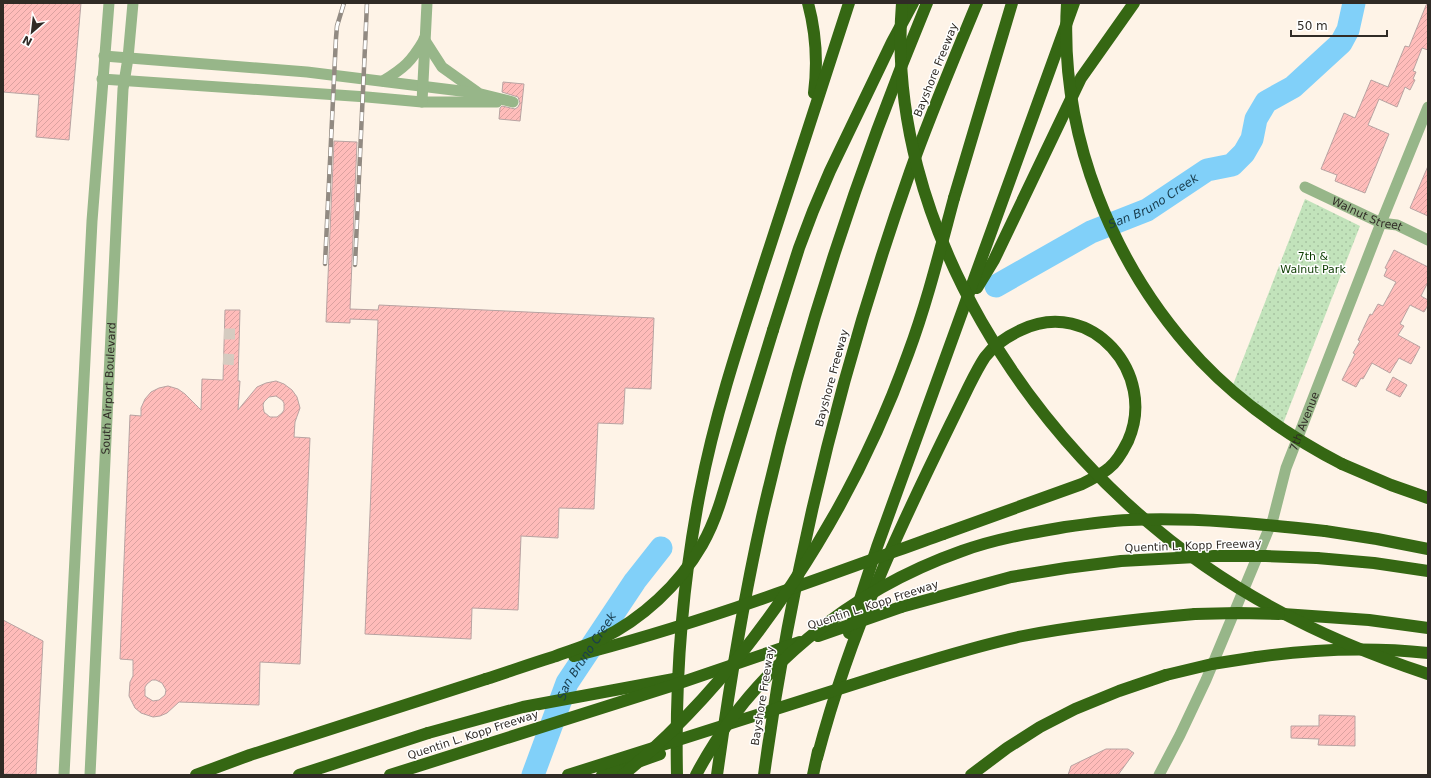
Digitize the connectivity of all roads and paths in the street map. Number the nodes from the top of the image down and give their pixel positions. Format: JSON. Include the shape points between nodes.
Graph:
{"nodes":[{"id":1,"x":109,"y":3,"type":"edge"},
{"id":2,"x":133,"y":3,"type":"edge"},
{"id":3,"x":427,"y":3,"type":"edge"},
{"id":4,"x":808,"y":3,"type":"edge"},
{"id":5,"x":849,"y":3,"type":"edge"},
{"id":6,"x":902,"y":3,"type":"edge"},
{"id":7,"x":913,"y":3,"type":"edge"},
{"id":8,"x":926,"y":3,"type":"edge"},
{"id":9,"x":977,"y":3,"type":"edge"},
{"id":10,"x":1012,"y":3,"type":"edge"},
{"id":11,"x":1067,"y":3,"type":"edge"},
{"id":12,"x":1074,"y":3,"type":"edge"},
{"id":13,"x":1134,"y":3,"type":"edge"},
{"id":14,"x":424,"y":39,"type":"junction"},
{"id":15,"x":104,"y":56,"type":"junction"},
{"id":16,"x":128,"y":58,"type":"junction"},
{"id":17,"x":102,"y":79,"type":"junction"},
{"id":18,"x":125,"y":81,"type":"junction"},
{"id":19,"x":383,"y":81,"type":"junction"},
{"id":20,"x":424,"y":86,"type":"junction"},
{"id":21,"x":477,"y":93,"type":"junction"},
{"id":22,"x":422,"y":102,"type":"junction"},
{"id":23,"x":1428,"y":107,"type":"edge"},
{"id":24,"x":790,"y":182,"type":"junction"},
{"id":25,"x":1305,"y":187,"type":"dead end"},
{"id":26,"x":1381,"y":223,"type":"junction"},
{"id":27,"x":1428,"y":240,"type":"edge"},
{"id":28,"x":964,"y":309,"type":"junction"},
{"id":29,"x":1428,"y":498,"type":"edge"},
{"id":30,"x":1428,"y":549,"type":"edge"},
{"id":31,"x":1428,"y":571,"type":"edge"},
{"id":32,"x":1428,"y":628,"type":"edge"},
{"id":33,"x":1428,"y":653,"type":"edge"},
{"id":34,"x":1428,"y":674,"type":"edge"},
{"id":35,"x":695,"y":678,"type":"junction"},
{"id":36,"x":486,"y":679,"type":"junction"},
{"id":37,"x":792,"y":705,"type":"junction"},
{"id":38,"x":817,"y":758,"type":"junction"},
{"id":39,"x":64,"y":775,"type":"edge"},
{"id":40,"x":90,"y":775,"type":"edge"},
{"id":41,"x":196,"y":775,"type":"edge"},
{"id":42,"x":300,"y":775,"type":"edge"},
{"id":43,"x":390,"y":775,"type":"edge"},
{"id":44,"x":568,"y":775,"type":"edge"},
{"id":45,"x":602,"y":775,"type":"edge"},
{"id":46,"x":623,"y":775,"type":"edge"},
{"id":47,"x":677,"y":775,"type":"edge"},
{"id":48,"x":696,"y":775,"type":"edge"},
{"id":49,"x":717,"y":775,"type":"edge"},
{"id":50,"x":764,"y":775,"type":"edge"},
{"id":51,"x":813,"y":775,"type":"edge"},
{"id":52,"x":971,"y":775,"type":"edge"},
{"id":53,"x":1159,"y":775,"type":"edge"}],
"edges":[{"from":1,"to":15,"type":"street"},
{"from":2,"to":16,"type":"street","name":"South Airport Boulevard"},
{"from":3,"to":14,"type":"street"},
{"from":4,"to":24,"type":"highway","via":[[815,40],[816,75],[808,118]]},
{"from":5,"to":24,"type":"highway"},
{"from":6,"to":34,"type":"highway","bridge":true,"via":[[904,94],[911,143],[925,196],[946,249],[982,322],[1012,370],[1045,415],[1080,457],[1119,496],[1160,533],[1205,566],[1251,596],[1312,629]]},
{"from":7,"to":36,"type":"highway","bridge":true,"via":[[892,42],[813,211],[796,255],[713,524],[690,564],[642,614],[601,639]]},
{"from":8,"to":49,"type":"highway","via":[[855,189],[795,383],[749,581],[734,659]]},
{"from":9,"to":50,"type":"highway","name":"Bayshore Freeway","via":[[910,171],[848,366],[795,586]]},
{"from":10,"to":46,"type":"highway","bridge":true,"via":[[922,312],[876,435],[856,476],[810,557],[754,637],[688,714]]},
{"from":11,"to":29,"type":"highway","bridge":true,"via":[[1072,101],[1093,183],[1126,258],[1174,330],[1202,362],[1235,393],[1297,439],[1367,476]]},
{"from":12,"to":28,"type":"highway"},
{"from":13,"to":28,"type":"highway","via":[[1081,78],[994,260]]},
{"from":14,"to":19,"type":"street","via":[[402,70]]},
{"from":14,"to":20,"type":"street"},
{"from":14,"to":21,"type":"street","via":[[442,66]]},
{"from":15,"to":16,"type":"street"},
{"from":15,"to":17,"type":"street"},
{"from":16,"to":18,"type":"street","name":"South Airport Boulevard"},
{"from":16,"to":19,"type":"street","via":[[290,70]]},
{"from":17,"to":18,"type":"street"},
{"from":17,"to":39,"type":"street","via":[[92,221]]},
{"from":18,"to":22,"type":"street"},
{"from":18,"to":40,"type":"street","name":"South Airport Boulevard","via":[[108,372]]},
{"from":19,"to":20,"type":"street"},
{"from":20,"to":21,"type":"street"},
{"from":20,"to":22,"type":"street"},
{"from":21,"to":22,"type":"street","via":[[513,102]]},
{"from":23,"to":26,"type":"street","name":"7th Avenue"},
{"from":24,"to":47,"type":"highway","via":[[725,388],[700,493],[690,553],[679,657]]},
{"from":25,"to":26,"type":"street","name":"Walnut Street"},
{"from":26,"to":27,"type":"street","name":"Walnut Street","via":[[1397,225]]},
{"from":26,"to":53,"type":"street","name":"7th Avenue","via":[[1286,468],[1273,519],[1206,680]]},
{"from":28,"to":38,"type":"highway","via":[[862,591],[838,671]]},
{"from":30,"to":48,"type":"highway","bridge":true,"via":[[1325,531],[1261,524],[1212,520],[1128,520],[1041,531],[1001,539],[962,551],[881,587],[811,636],[780,663],[748,697]]},
{"from":31,"to":35,"type":"highway","name":"Quentin L. Kopp Freeway","bridge":true,"via":[[1374,563],[1266,556],[1121,561],[1059,569],[1011,577],[901,607]]},
{"from":32,"to":37,"type":"highway","bridge":true,"via":[[1362,619],[1238,613],[1109,622],[1022,636],[882,675]]},
{"from":33,"to":52,"type":"highway","bridge":true,"via":[[1377,649],[1299,651],[1257,656],[1166,674],[1075,709],[1040,727]]},
{"from":35,"to":42,"type":"highway","bridge":true,"via":[[668,680],[522,707],[428,733]]},
{"from":35,"to":43,"type":"highway","name":"Quentin L. Kopp Freeway","bridge":true},
{"from":36,"to":38,"type":"highway","bridge":true,"via":[[607,648],[765,598],[943,534],[1082,484],[1096,477],[1118,458],[1132,431],[1136,416],[1133,383],[1127,367],[1105,340],[1075,325],[1044,322],[1012,334],[986,356],[969,386],[879,578],[846,664]]},
{"from":36,"to":41,"type":"highway","via":[[250,755]]},
{"from":37,"to":44,"type":"highway","bridge":true},
{"from":37,"to":45,"type":"highway","bridge":true},
{"from":38,"to":51,"type":"highway"}]}
